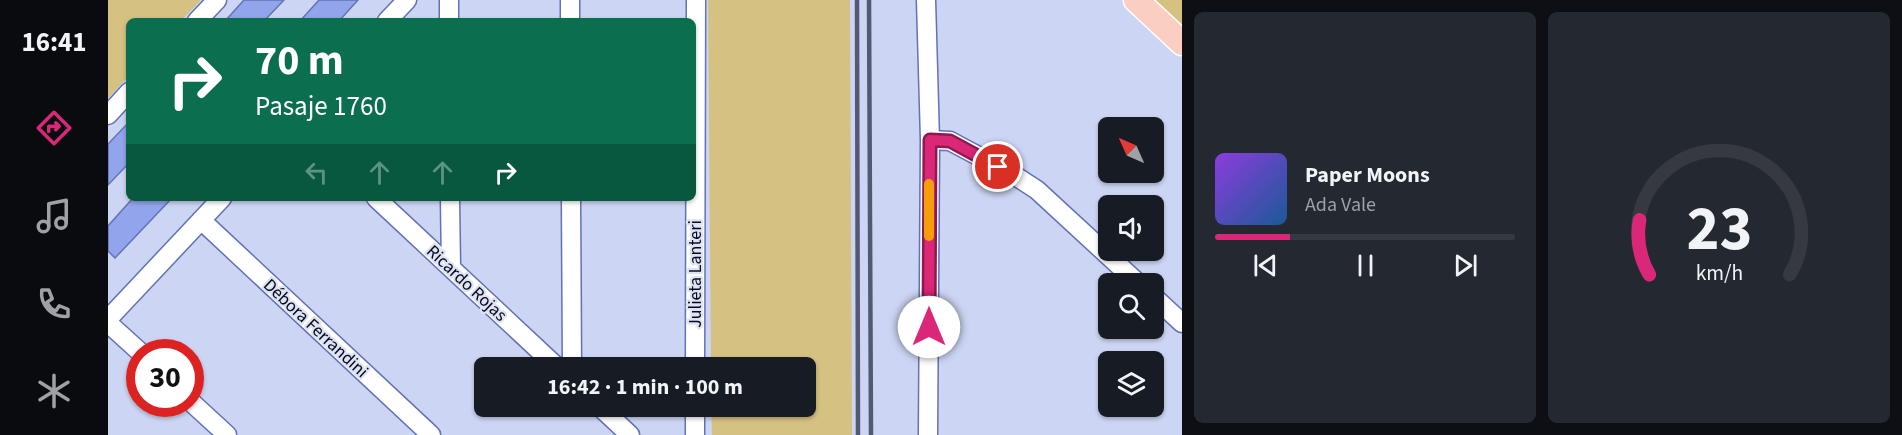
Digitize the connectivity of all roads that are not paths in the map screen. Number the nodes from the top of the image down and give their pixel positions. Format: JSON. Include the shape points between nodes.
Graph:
{"nodes":[{"id":1,"x":217,"y":0,"type":"edge"},
{"id":2,"x":407,"y":0,"type":"edge"},
{"id":3,"x":449,"y":0,"type":"edge"},
{"id":4,"x":570,"y":0,"type":"edge"},
{"id":5,"x":696,"y":0,"type":"edge"},
{"id":6,"x":926,"y":0,"type":"edge"},
{"id":7,"x":1136,"y":0,"type":"edge"},
{"id":8,"x":200,"y":18,"type":"edge"},
{"id":9,"x":390,"y":18,"type":"edge"},
{"id":10,"x":449,"y":18,"type":"edge"},
{"id":11,"x":570,"y":18,"type":"edge"},
{"id":12,"x":696,"y":18,"type":"edge"},
{"id":13,"x":1182,"y":43,"type":"edge"},
{"id":14,"x":126,"y":95,"type":"edge"},
{"id":15,"x":108,"y":115,"type":"edge"},
{"id":16,"x":930,"y":140,"type":"junction"},
{"id":17,"x":219,"y":201,"type":"edge"},
{"id":18,"x":379,"y":201,"type":"edge"},
{"id":19,"x":450,"y":201,"type":"edge"},
{"id":20,"x":571,"y":201,"type":"edge"},
{"id":21,"x":695,"y":201,"type":"edge"},
{"id":22,"x":201,"y":220,"type":"junction"},
{"id":23,"x":451,"y":268,"type":"junction"},
{"id":24,"x":1127,"y":273,"type":"edge"},
{"id":25,"x":1164,"y":306,"type":"edge"},
{"id":26,"x":108,"y":321,"type":"edge"},
{"id":27,"x":1182,"y":323,"type":"edge"},
{"id":28,"x":127,"y":339,"type":"edge"},
{"id":29,"x":546,"y":357,"type":"edge"},
{"id":30,"x":572,"y":357,"type":"edge"},
{"id":31,"x":695,"y":357,"type":"edge"},
{"id":32,"x":204,"y":414,"type":"edge"},
{"id":33,"x":611,"y":417,"type":"edge"},
{"id":34,"x":695,"y":417,"type":"edge"},
{"id":35,"x":227,"y":435,"type":"edge"},
{"id":36,"x":430,"y":435,"type":"edge"},
{"id":37,"x":630,"y":435,"type":"edge"},
{"id":38,"x":695,"y":435,"type":"edge"},
{"id":39,"x":928,"y":435,"type":"edge"}],
"edges":[{"from":1,"to":8,"type":"street"},
{"from":2,"to":9,"type":"street"},
{"from":3,"to":10,"type":"street"},
{"from":4,"to":11,"type":"street"},
{"from":5,"to":12,"type":"street","name":"Julieta Lanteri"},
{"from":6,"to":16,"type":"street"},
{"from":7,"to":13,"type":"main road"},
{"from":14,"to":15,"type":"street"},
{"from":16,"to":24,"type":"street","via":[[950,141],[1037,190]]},
{"from":16,"to":39,"type":"street"},
{"from":17,"to":22,"type":"street"},
{"from":18,"to":23,"type":"street","name":"Ricardo Rojas"},
{"from":19,"to":23,"type":"street"},
{"from":20,"to":30,"type":"street"},
{"from":21,"to":31,"type":"street","name":"Julieta Lanteri"},
{"from":22,"to":26,"type":"street"},
{"from":22,"to":36,"type":"street","name":"Débora Ferrandini"},
{"from":23,"to":29,"type":"street","name":"Ricardo Rojas"},
{"from":25,"to":27,"type":"street"},
{"from":26,"to":28,"type":"street"},
{"from":32,"to":35,"type":"street"},
{"from":33,"to":37,"type":"street"},
{"from":34,"to":38,"type":"street"}]}
